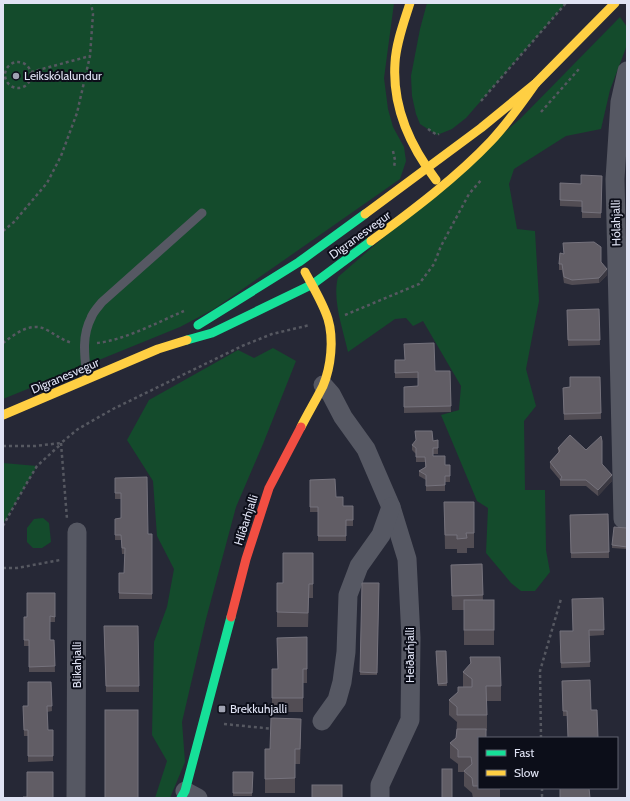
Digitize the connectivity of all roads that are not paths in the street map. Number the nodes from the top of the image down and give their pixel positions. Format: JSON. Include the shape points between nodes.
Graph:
{"nodes":[{"id":1,"x":410,"y":3,"type":"edge"},
{"id":2,"x":615,"y":3,"type":"edge"},
{"id":3,"x":627,"y":71,"type":"edge"},
{"id":4,"x":536,"y":83,"type":"junction"},
{"id":5,"x":427,"y":168,"type":"junction"},
{"id":6,"x":442,"y":187,"type":"junction"},
{"id":7,"x":202,"y":213,"type":"dead end"},
{"id":8,"x":299,"y":262,"type":"junction"},
{"id":9,"x":313,"y":284,"type":"junction"},
{"id":10,"x":158,"y":349,"type":"junction"},
{"id":11,"x":87,"y":379,"type":"junction"},
{"id":12,"x":323,"y":385,"type":"junction"},
{"id":13,"x":3,"y":415,"type":"edge"},
{"id":14,"x":391,"y":507,"type":"junction"},
{"id":15,"x":623,"y":520,"type":"dead end"},
{"id":16,"x":72,"y":528,"type":"road end"},
{"id":17,"x":322,"y":721,"type":"dead end"},
{"id":18,"x":188,"y":796,"type":"edge"},
{"id":19,"x":76,"y":798,"type":"edge"},
{"id":20,"x":380,"y":798,"type":"edge"}],
"edges":[{"from":1,"to":5,"type":"street","via":[[396,62],[396,94],[406,129]]},
{"from":2,"to":4,"type":"street","name":"Digranesvegur"},
{"from":3,"to":15,"type":"street","name":"Hólahjalli","via":[[620,102],[615,179]]},
{"from":4,"to":5,"type":"street","name":"Digranesvegur"},
{"from":4,"to":6,"type":"street","name":"Digranesvegur","via":[[491,141]]},
{"from":5,"to":6,"type":"street"},
{"from":5,"to":8,"type":"street","name":"Digranesvegur"},
{"from":6,"to":9,"type":"street","name":"Digranesvegur"},
{"from":7,"to":11,"type":"lane","via":[[102,302],[91,317],[84,344]]},
{"from":8,"to":9,"type":"street","name":"Hlíðarhjalli"},
{"from":8,"to":10,"type":"street","name":"Digranesvegur"},
{"from":9,"to":10,"type":"street","name":"Digranesvegur","via":[[212,333]]},
{"from":9,"to":12,"type":"street","name":"Hlíðarhjalli","via":[[328,320],[330,339],[328,366]]},
{"from":10,"to":11,"type":"street","name":"Digranesvegur"},
{"from":11,"to":13,"type":"street","name":"Digranesvegur"},
{"from":12,"to":14,"type":"street","name":"Heiðarhjalli","via":[[366,449]]},
{"from":12,"to":18,"type":"street","name":"Hlíðarhjalli","via":[[269,488],[246,559]]},
{"from":14,"to":17,"type":"street","via":[[381,535],[359,566],[348,595],[342,682],[337,700]]},
{"from":14,"to":20,"type":"street","name":"Heiðarhjalli","via":[[406,559],[411,638],[410,720],[380,785]]},
{"from":16,"to":19,"type":"street","name":"Blikahjalli"}]}
